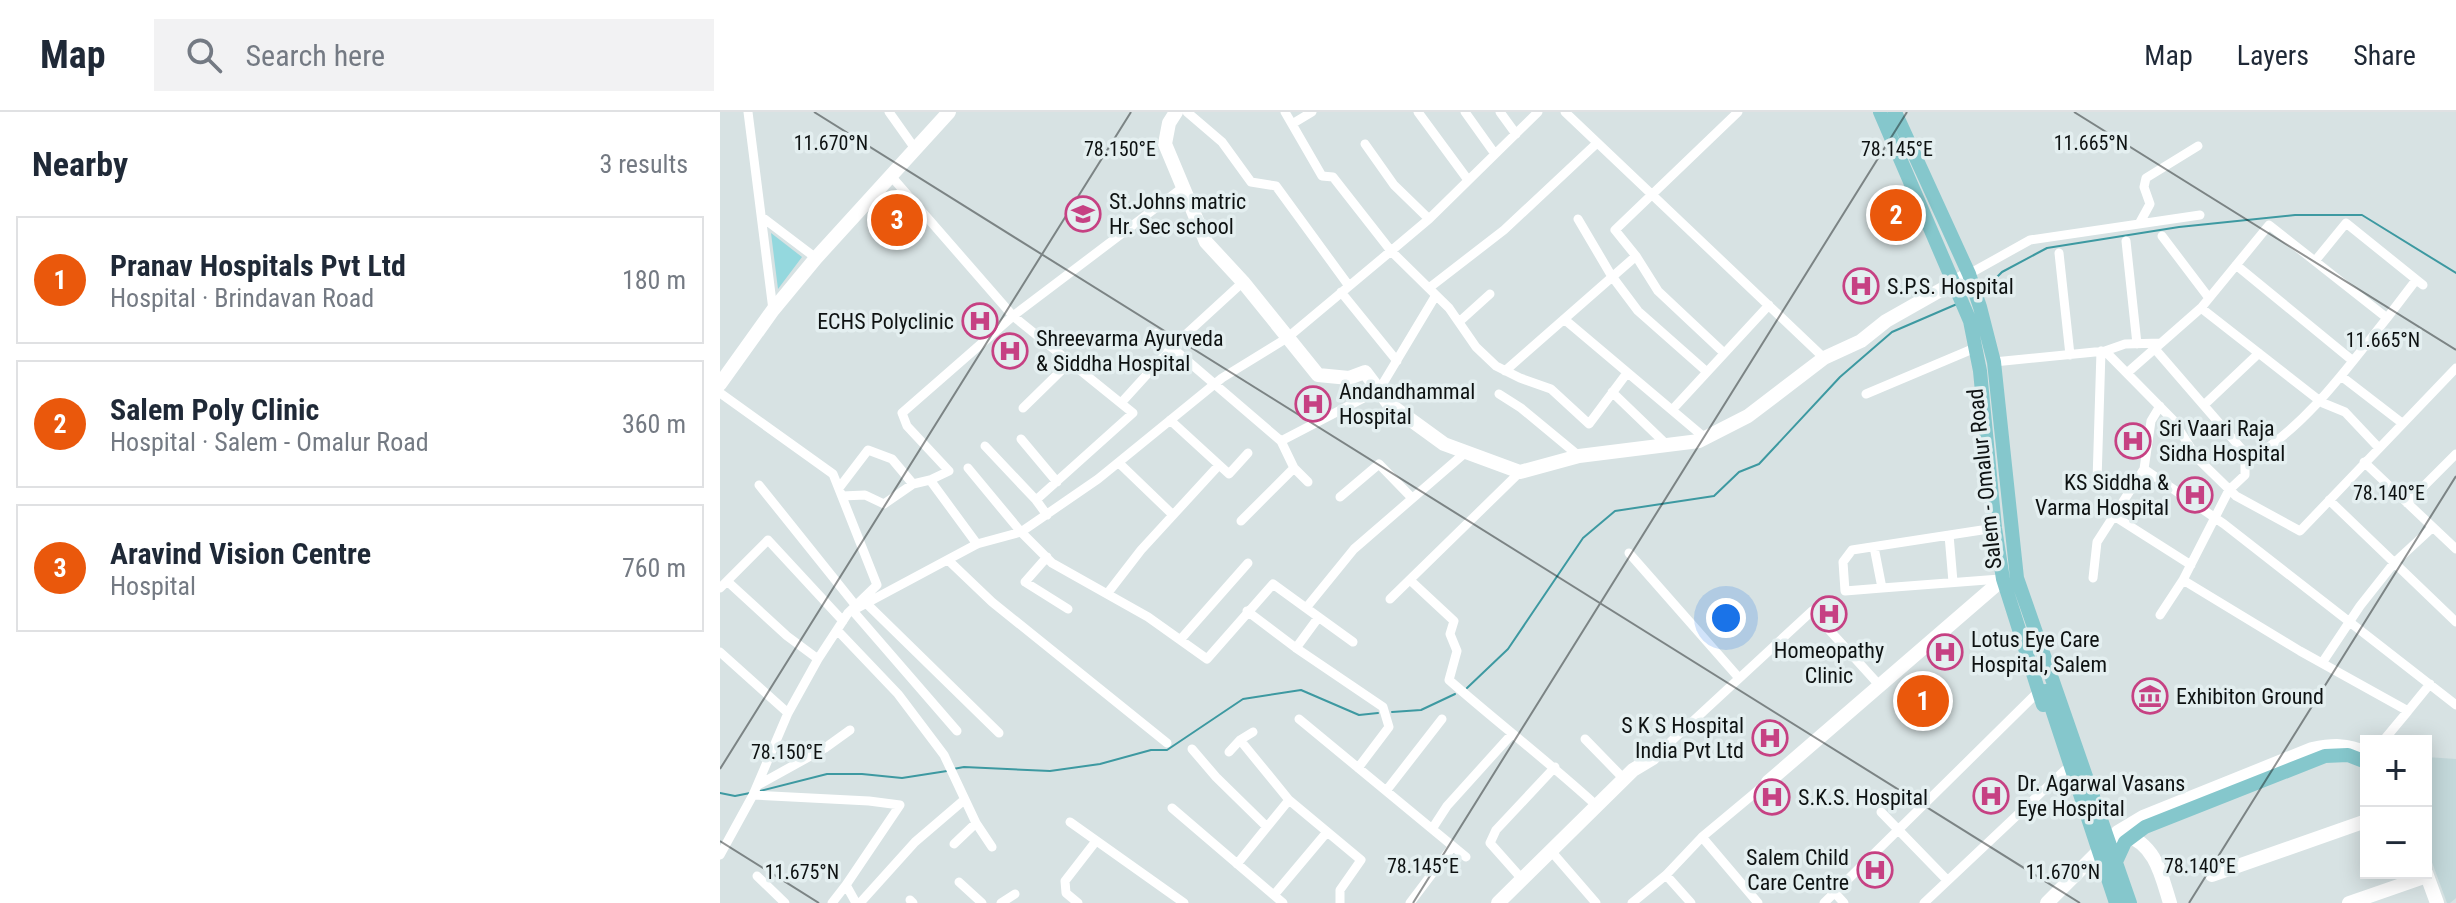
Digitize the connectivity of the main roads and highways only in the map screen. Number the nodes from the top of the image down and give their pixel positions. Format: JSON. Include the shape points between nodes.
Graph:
{"nodes":[{"id":1,"x":1883,"y":112,"type":"edge"},
{"id":2,"x":1895,"y":112,"type":"edge"},
{"id":3,"x":2010,"y":579,"type":"junction"},
{"id":4,"x":2360,"y":760,"type":"edge"},
{"id":5,"x":2360,"y":770,"type":"edge"},
{"id":6,"x":2110,"y":838,"type":"junction"},
{"id":7,"x":2118,"y":902,"type":"edge"},
{"id":8,"x":2137,"y":903,"type":"edge"}],
"edges":[{"from":1,"to":3,"type":"main road","via":[[1970,321],[1995,528]]},
{"from":1,"to":7,"type":"main road","via":[[1971,304],[1988,375],[2004,536],[2018,604]]},
{"from":2,"to":3,"type":"main road","name":"Salem - Omalur Road","via":[[1969,274],[1994,362]]},
{"from":3,"to":6,"type":"main road","name":"Salem - Omalur Road"},
{"from":3,"to":7,"type":"main road","via":[[2038,692],[2092,861]]},
{"from":4,"to":7,"type":"main road","via":[[2325,756],[2145,827],[2118,855],[2112,875]]},
{"from":5,"to":7,"type":"main road","via":[[2325,765],[2146,836],[2123,866]]},
{"from":6,"to":7,"type":"main road"},
{"from":6,"to":8,"type":"main road"}]}
